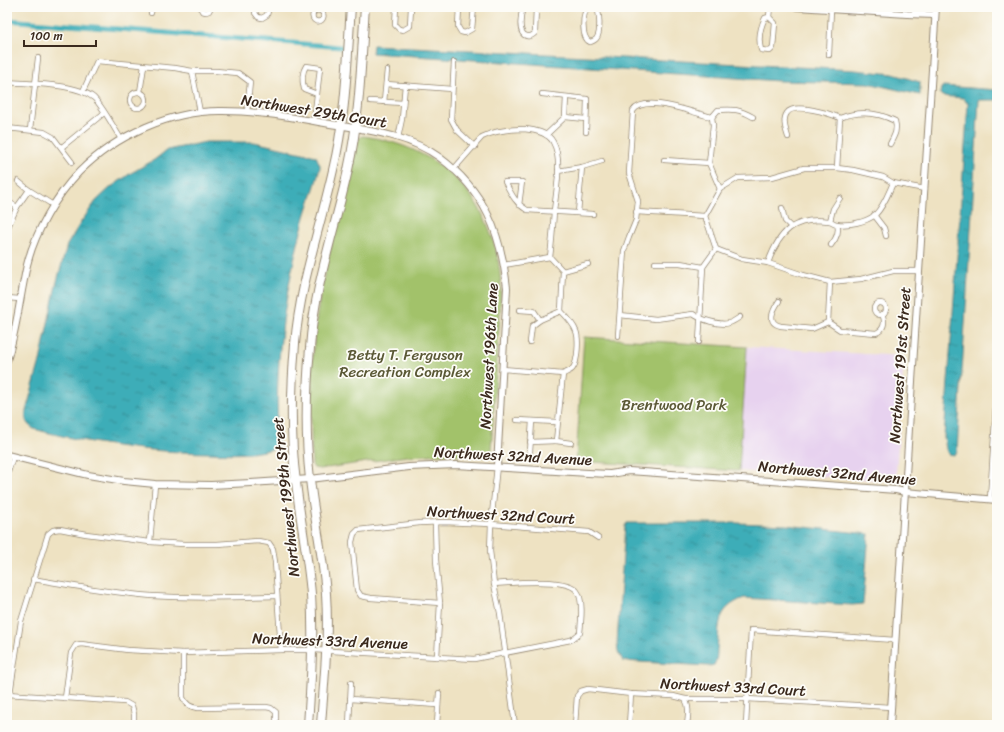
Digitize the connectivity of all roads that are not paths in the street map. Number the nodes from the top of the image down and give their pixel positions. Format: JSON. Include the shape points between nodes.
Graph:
{"nodes":[{"id":1,"x":152,"y":7,"type":"edge"},
{"id":2,"x":200,"y":7,"type":"edge"},
{"id":3,"x":211,"y":7,"type":"edge"},
{"id":4,"x":257,"y":7,"type":"edge"},
{"id":5,"x":266,"y":7,"type":"edge"},
{"id":6,"x":351,"y":7,"type":"edge"},
{"id":7,"x":365,"y":7,"type":"edge"},
{"id":8,"x":396,"y":7,"type":"edge"},
{"id":9,"x":411,"y":7,"type":"edge"},
{"id":10,"x":459,"y":7,"type":"edge"},
{"id":11,"x":474,"y":7,"type":"edge"},
{"id":12,"x":523,"y":7,"type":"edge"},
{"id":13,"x":536,"y":7,"type":"edge"},
{"id":14,"x":588,"y":7,"type":"edge"},
{"id":15,"x":596,"y":7,"type":"edge"},
{"id":16,"x":770,"y":7,"type":"edge"},
{"id":17,"x":798,"y":7,"type":"edge"},
{"id":18,"x":928,"y":7,"type":"edge"},
{"id":19,"x":936,"y":7,"type":"edge"},
{"id":20,"x":831,"y":9,"type":"junction"},
{"id":21,"x":151,"y":13,"type":"dead end"},
{"id":22,"x":907,"y":14,"type":"junction"},
{"id":23,"x":935,"y":15,"type":"junction"},
{"id":24,"x":769,"y":17,"type":"junction"},
{"id":25,"x":829,"y":55,"type":"dead end"},
{"id":26,"x":38,"y":58,"type":"dead end"},
{"id":27,"x":454,"y":62,"type":"dead end"},
{"id":28,"x":144,"y":66,"type":"junction"},
{"id":29,"x":387,"y":70,"type":"dead end"},
{"id":30,"x":192,"y":71,"type":"junction"},
{"id":31,"x":7,"y":82,"type":"edge"},
{"id":32,"x":35,"y":84,"type":"junction"},
{"id":33,"x":386,"y":84,"type":"junction"},
{"id":34,"x":405,"y":85,"type":"junction"},
{"id":35,"x":452,"y":89,"type":"junction"},
{"id":36,"x":83,"y":91,"type":"junction"},
{"id":37,"x":140,"y":92,"type":"dead end"},
{"id":38,"x":317,"y":94,"type":"junction"},
{"id":39,"x":542,"y":94,"type":"dead end"},
{"id":40,"x":566,"y":97,"type":"junction"},
{"id":41,"x":370,"y":101,"type":"dead end"},
{"id":42,"x":384,"y":102,"type":"junction"},
{"id":43,"x":403,"y":103,"type":"junction"},
{"id":44,"x":200,"y":112,"type":"junction"},
{"id":45,"x":247,"y":112,"type":"junction"},
{"id":46,"x":104,"y":113,"type":"junction"},
{"id":47,"x":565,"y":117,"type":"junction"},
{"id":48,"x":712,"y":117,"type":"junction"},
{"id":49,"x":753,"y":117,"type":"dead end"},
{"id":50,"x":840,"y":118,"type":"junction"},
{"id":51,"x":586,"y":119,"type":"junction"},
{"id":52,"x":314,"y":121,"type":"junction"},
{"id":53,"x":342,"y":126,"type":"junction"},
{"id":54,"x":7,"y":128,"type":"edge"},
{"id":55,"x":356,"y":129,"type":"junction"},
{"id":56,"x":30,"y":130,"type":"junction"},
{"id":57,"x":586,"y":132,"type":"dead end"},
{"id":58,"x":546,"y":135,"type":"junction"},
{"id":59,"x":788,"y":137,"type":"dead end"},
{"id":60,"x":398,"y":138,"type":"junction"},
{"id":61,"x":121,"y":139,"type":"junction"},
{"id":62,"x":890,"y":144,"type":"dead end"},
{"id":63,"x":62,"y":147,"type":"junction"},
{"id":64,"x":475,"y":147,"type":"junction"},
{"id":65,"x":602,"y":160,"type":"dead end"},
{"id":66,"x":664,"y":160,"type":"dead end"},
{"id":67,"x":72,"y":162,"type":"dead end"},
{"id":68,"x":709,"y":163,"type":"junction"},
{"id":69,"x":582,"y":167,"type":"junction"},
{"id":70,"x":837,"y":168,"type":"junction"},
{"id":71,"x":454,"y":170,"type":"junction"},
{"id":72,"x":558,"y":171,"type":"junction"},
{"id":73,"x":18,"y":181,"type":"dead end"},
{"id":74,"x":893,"y":183,"type":"junction"},
{"id":75,"x":720,"y":189,"type":"junction"},
{"id":76,"x":925,"y":189,"type":"junction"},
{"id":77,"x":29,"y":190,"type":"junction"},
{"id":78,"x":840,"y":198,"type":"dead end"},
{"id":79,"x":7,"y":202,"type":"edge"},
{"id":80,"x":54,"y":205,"type":"junction"},
{"id":81,"x":519,"y":205,"type":"junction"},
{"id":82,"x":17,"y":207,"type":"junction"},
{"id":83,"x":782,"y":208,"type":"dead end"},
{"id":84,"x":554,"y":211,"type":"junction"},
{"id":85,"x":636,"y":212,"type":"junction"},
{"id":86,"x":578,"y":213,"type":"junction"},
{"id":87,"x":593,"y":214,"type":"dead end"},
{"id":88,"x":874,"y":215,"type":"junction"},
{"id":89,"x":705,"y":216,"type":"junction"},
{"id":90,"x":830,"y":221,"type":"junction"},
{"id":91,"x":837,"y":224,"type":"junction"},
{"id":92,"x":791,"y":227,"type":"junction"},
{"id":93,"x":7,"y":229,"type":"edge"},
{"id":94,"x":886,"y":236,"type":"dead end"},
{"id":95,"x":831,"y":246,"type":"dead end"},
{"id":96,"x":716,"y":249,"type":"junction"},
{"id":97,"x":550,"y":257,"type":"junction"},
{"id":98,"x":655,"y":263,"type":"dead end"},
{"id":99,"x":768,"y":263,"type":"junction"},
{"id":100,"x":588,"y":264,"type":"dead end"},
{"id":101,"x":504,"y":265,"type":"junction"},
{"id":102,"x":703,"y":267,"type":"junction"},
{"id":103,"x":563,"y":271,"type":"junction"},
{"id":104,"x":919,"y":271,"type":"junction"},
{"id":105,"x":830,"y":282,"type":"junction"},
{"id":106,"x":7,"y":298,"type":"edge"},
{"id":107,"x":20,"y":300,"type":"junction"},
{"id":108,"x":779,"y":301,"type":"dead end"},
{"id":109,"x":520,"y":310,"type":"dead end"},
{"id":110,"x":561,"y":312,"type":"junction"},
{"id":111,"x":882,"y":314,"type":"dead end"},
{"id":112,"x":620,"y":315,"type":"junction"},
{"id":113,"x":740,"y":317,"type":"dead end"},
{"id":114,"x":700,"y":319,"type":"junction"},
{"id":115,"x":540,"y":320,"type":"junction"},
{"id":116,"x":828,"y":322,"type":"junction"},
{"id":117,"x":618,"y":336,"type":"dead end"},
{"id":118,"x":530,"y":342,"type":"dead end"},
{"id":119,"x":698,"y":342,"type":"dead end"},
{"id":120,"x":7,"y":360,"type":"edge"},
{"id":121,"x":502,"y":369,"type":"junction"},
{"id":122,"x":563,"y":374,"type":"junction"},
{"id":123,"x":997,"y":389,"type":"edge"},
{"id":124,"x":517,"y":420,"type":"dead end"},
{"id":125,"x":532,"y":421,"type":"junction"},
{"id":126,"x":557,"y":422,"type":"junction"},
{"id":127,"x":996,"y":440,"type":"edge"},
{"id":128,"x":556,"y":441,"type":"junction"},
{"id":129,"x":530,"y":442,"type":"junction"},
{"id":130,"x":571,"y":443,"type":"dead end"},
{"id":131,"x":530,"y":452,"type":"dead end"},
{"id":132,"x":10,"y":456,"type":"edge"},
{"id":133,"x":497,"y":466,"type":"junction"},
{"id":134,"x":7,"y":475,"type":"edge"},
{"id":135,"x":310,"y":479,"type":"junction"},
{"id":136,"x":295,"y":480,"type":"junction"},
{"id":137,"x":155,"y":484,"type":"junction"},
{"id":138,"x":905,"y":492,"type":"junction"},
{"id":139,"x":990,"y":499,"type":"junction"},
{"id":140,"x":997,"y":500,"type":"edge"},
{"id":141,"x":435,"y":523,"type":"junction"},
{"id":142,"x":491,"y":524,"type":"junction"},
{"id":143,"x":598,"y":538,"type":"dead end"},
{"id":144,"x":150,"y":542,"type":"junction"},
{"id":145,"x":34,"y":579,"type":"junction"},
{"id":146,"x":494,"y":584,"type":"junction"},
{"id":147,"x":277,"y":596,"type":"junction"},
{"id":148,"x":440,"y":603,"type":"junction"},
{"id":149,"x":895,"y":640,"type":"junction"},
{"id":150,"x":281,"y":650,"type":"junction"},
{"id":151,"x":312,"y":650,"type":"junction"},
{"id":152,"x":326,"y":650,"type":"junction"},
{"id":153,"x":183,"y":653,"type":"junction"},
{"id":154,"x":505,"y":653,"type":"junction"},
{"id":155,"x":437,"y":657,"type":"junction"},
{"id":156,"x":351,"y":683,"type":"dead end"},
{"id":157,"x":439,"y":693,"type":"dead end"},
{"id":158,"x":9,"y":694,"type":"edge"},
{"id":159,"x":631,"y":694,"type":"junction"},
{"id":160,"x":65,"y":698,"type":"junction"},
{"id":161,"x":350,"y":699,"type":"junction"},
{"id":162,"x":685,"y":699,"type":"junction"},
{"id":163,"x":747,"y":699,"type":"junction"},
{"id":164,"x":438,"y":705,"type":"junction"},
{"id":165,"x":891,"y":707,"type":"junction"},
{"id":166,"x":134,"y":725,"type":"edge"},
{"id":167,"x":276,"y":725,"type":"edge"},
{"id":168,"x":308,"y":725,"type":"edge"},
{"id":169,"x":321,"y":725,"type":"edge"},
{"id":170,"x":348,"y":725,"type":"edge"},
{"id":171,"x":437,"y":725,"type":"edge"},
{"id":172,"x":515,"y":725,"type":"edge"},
{"id":173,"x":575,"y":725,"type":"edge"},
{"id":174,"x":629,"y":725,"type":"edge"},
{"id":175,"x":687,"y":725,"type":"edge"},
{"id":176,"x":746,"y":725,"type":"edge"},
{"id":177,"x":890,"y":725,"type":"edge"}],
"edges":[{"from":1,"to":21,"type":"street"},
{"from":2,"to":3,"type":"street","via":[[206,12]]},
{"from":4,"to":5,"type":"street","via":[[255,14],[262,18],[267,15]]},
{"from":6,"to":53,"type":"main road","name":"Northwest 199th Street"},
{"from":7,"to":55,"type":"main road","name":"Northwest 199th Street"},
{"from":8,"to":9,"type":"street","via":[[395,25],[398,29],[404,30],[410,26]]},
{"from":10,"to":11,"type":"street","via":[[458,27],[465,33],[472,29]]},
{"from":12,"to":13,"type":"street","via":[[521,31],[524,35],[531,36],[535,33]]},
{"from":14,"to":15,"type":"street","via":[[585,12],[584,33],[586,40],[590,42],[595,41],[598,36],[599,14]]},
{"from":16,"to":24,"type":"street"},
{"from":17,"to":20,"type":"street"},
{"from":18,"to":22,"type":"street"},
{"from":19,"to":23,"type":"street","name":"Northwest 191st Street"},
{"from":20,"to":22,"type":"street"},
{"from":20,"to":25,"type":"street"},
{"from":22,"to":23,"type":"street"},
{"from":23,"to":76,"type":"street","name":"Northwest 191st Street"},
{"from":24,"to":24,"type":"street","via":[[775,23],[773,48],[765,51],[761,50],[759,41],[761,25],[765,18]]},
{"from":26,"to":32,"type":"street"},
{"from":27,"to":35,"type":"street"},
{"from":28,"to":30,"type":"street"},
{"from":28,"to":36,"type":"street","via":[[97,62]]},
{"from":28,"to":37,"type":"street"},
{"from":29,"to":33,"type":"street"},
{"from":30,"to":44,"type":"street"},
{"from":30,"to":45,"type":"street","via":[[216,70],[238,73],[250,82]]},
{"from":31,"to":32,"type":"street"},
{"from":32,"to":36,"type":"street"},
{"from":32,"to":56,"type":"street"},
{"from":33,"to":34,"type":"street"},
{"from":33,"to":42,"type":"street"},
{"from":34,"to":35,"type":"street"},
{"from":34,"to":43,"type":"street"},
{"from":35,"to":64,"type":"street","via":[[451,120],[457,130]]},
{"from":36,"to":46,"type":"street","via":[[96,100]]},
{"from":38,"to":38,"type":"street","via":[[320,68],[306,66],[302,82],[304,89]]},
{"from":38,"to":52,"type":"street"},
{"from":39,"to":40,"type":"street"},
{"from":40,"to":47,"type":"street"},
{"from":40,"to":51,"type":"street","via":[[587,99]]},
{"from":41,"to":42,"type":"street"},
{"from":42,"to":43,"type":"street"},
{"from":43,"to":60,"type":"street"},
{"from":44,"to":45,"type":"street","name":"Northwest 29th Court"},
{"from":44,"to":61,"type":"street","name":"Northwest 29th Court","via":[[147,126]]},
{"from":45,"to":52,"type":"street","name":"Northwest 29th Court"},
{"from":46,"to":61,"type":"street"},
{"from":46,"to":63,"type":"street"},
{"from":47,"to":51,"type":"street"},
{"from":47,"to":58,"type":"street"},
{"from":48,"to":49,"type":"street","via":[[718,110],[741,110]]},
{"from":48,"to":68,"type":"street"},
{"from":48,"to":85,"type":"street","via":[[658,104],[641,105],[633,111],[629,173],[638,201]]},
{"from":50,"to":59,"type":"street","via":[[829,113],[792,108],[784,120]]},
{"from":50,"to":62,"type":"street","via":[[863,113],[895,121],[895,134]]},
{"from":50,"to":70,"type":"street"},
{"from":51,"to":57,"type":"street"},
{"from":52,"to":53,"type":"street","name":"Northwest 29th Court"},
{"from":53,"to":55,"type":"street","name":"Northwest 29th Court"},
{"from":53,"to":136,"type":"main road","name":"Northwest 199th Street","via":[[307,267],[298,320],[291,408]]},
{"from":54,"to":56,"type":"street"},
{"from":55,"to":60,"type":"street","name":"Northwest 29th Court"},
{"from":55,"to":135,"type":"main road","name":"Northwest 199th Street","via":[[322,271],[310,346],[306,409]]},
{"from":56,"to":63,"type":"street","via":[[53,136]]},
{"from":58,"to":64,"type":"street","via":[[532,130],[513,129],[488,134],[482,137]]},
{"from":58,"to":72,"type":"street","via":[[553,141],[557,150]]},
{"from":60,"to":71,"type":"street","name":"Northwest 29th Court","via":[[415,143],[439,157]]},
{"from":61,"to":80,"type":"street","name":"Northwest 29th Court","via":[[80,171]]},
{"from":63,"to":67,"type":"street"},
{"from":64,"to":71,"type":"street"},
{"from":65,"to":69,"type":"street"},
{"from":66,"to":68,"type":"street"},
{"from":68,"to":75,"type":"street"},
{"from":69,"to":72,"type":"street"},
{"from":69,"to":86,"type":"street"},
{"from":70,"to":74,"type":"street","via":[[883,177]]},
{"from":70,"to":75,"type":"street","via":[[804,168],[772,177],[738,178]]},
{"from":71,"to":101,"type":"street","name":"Northwest 196th Lane","via":[[467,182],[484,205],[498,237]]},
{"from":72,"to":84,"type":"street"},
{"from":73,"to":77,"type":"street"},
{"from":74,"to":76,"type":"street"},
{"from":74,"to":88,"type":"street","via":[[885,201]]},
{"from":75,"to":89,"type":"street"},
{"from":76,"to":104,"type":"street","name":"Northwest 191st Street"},
{"from":77,"to":80,"type":"street"},
{"from":77,"to":82,"type":"street"},
{"from":78,"to":90,"type":"street","via":[[833,209]]},
{"from":79,"to":82,"type":"street"},
{"from":80,"to":107,"type":"street","name":"Northwest 29th Court","via":[[32,249]]},
{"from":81,"to":81,"type":"street","via":[[514,199],[505,182],[522,182]]},
{"from":81,"to":84,"type":"street","via":[[527,210]]},
{"from":82,"to":93,"type":"street"},
{"from":83,"to":92,"type":"street","via":[[785,221]]},
{"from":84,"to":86,"type":"street"},
{"from":84,"to":97,"type":"street"},
{"from":85,"to":89,"type":"street"},
{"from":85,"to":112,"type":"street","via":[[636,220],[624,251]]},
{"from":86,"to":87,"type":"street"},
{"from":88,"to":91,"type":"street","via":[[859,223]]},
{"from":88,"to":94,"type":"street","via":[[884,228]]},
{"from":89,"to":96,"type":"street"},
{"from":90,"to":91,"type":"street"},
{"from":90,"to":92,"type":"street","via":[[807,221]]},
{"from":91,"to":95,"type":"street","via":[[837,235]]},
{"from":92,"to":99,"type":"street","via":[[781,236]]},
{"from":96,"to":99,"type":"street","via":[[742,259]]},
{"from":96,"to":102,"type":"street"},
{"from":97,"to":101,"type":"street"},
{"from":97,"to":103,"type":"street"},
{"from":98,"to":102,"type":"street","via":[[680,263]]},
{"from":99,"to":105,"type":"street","via":[[802,276]]},
{"from":100,"to":103,"type":"street"},
{"from":101,"to":121,"type":"street","name":"Northwest 196th Lane","via":[[507,288]]},
{"from":102,"to":114,"type":"street"},
{"from":103,"to":110,"type":"street"},
{"from":104,"to":105,"type":"street","via":[[893,271],[861,279]]},
{"from":104,"to":138,"type":"street","name":"Northwest 191st Street"},
{"from":105,"to":116,"type":"street"},
{"from":106,"to":107,"type":"street"},
{"from":107,"to":120,"type":"street","name":"Northwest 29th Court"},
{"from":108,"to":116,"type":"street","via":[[772,312],[773,322],[777,326],[812,329]]},
{"from":109,"to":115,"type":"street","via":[[534,311]]},
{"from":110,"to":115,"type":"street"},
{"from":110,"to":122,"type":"street","via":[[576,330],[578,338],[576,363],[569,372]]},
{"from":111,"to":116,"type":"street","via":[[884,326],[876,333],[840,330]]},
{"from":112,"to":114,"type":"street","via":[[656,319],[693,314]]},
{"from":112,"to":117,"type":"street"},
{"from":113,"to":114,"type":"street","via":[[728,324]]},
{"from":114,"to":119,"type":"street"},
{"from":115,"to":118,"type":"street","via":[[532,326]]},
{"from":121,"to":122,"type":"street"},
{"from":121,"to":133,"type":"street","name":"Northwest 196th Lane"},
{"from":122,"to":126,"type":"street"},
{"from":123,"to":127,"type":"street"},
{"from":124,"to":125,"type":"street"},
{"from":125,"to":126,"type":"street"},
{"from":125,"to":129,"type":"street"},
{"from":126,"to":128,"type":"street"},
{"from":127,"to":139,"type":"street"},
{"from":128,"to":129,"type":"street"},
{"from":128,"to":130,"type":"street"},
{"from":129,"to":131,"type":"street"},
{"from":132,"to":134,"type":"street"},
{"from":132,"to":137,"type":"street","name":"Northwest 32nd Avenue","via":[[88,475]]},
{"from":133,"to":135,"type":"street","name":"Northwest 32nd Avenue","via":[[432,465]]},
{"from":133,"to":138,"type":"street","name":"Northwest 32nd Avenue","via":[[603,474],[629,472]]},
{"from":133,"to":142,"type":"street","name":"Northwest 196th Lane"},
{"from":135,"to":136,"type":"street","name":"Northwest 32nd Avenue"},
{"from":135,"to":152,"type":"main road","name":"Northwest 199th Street","via":[[326,593]]},
{"from":136,"to":137,"type":"street","name":"Northwest 32nd Avenue","via":[[211,485]]},
{"from":136,"to":151,"type":"main road","name":"Northwest 199th Street","via":[[310,592]]},
{"from":137,"to":144,"type":"street"},
{"from":138,"to":139,"type":"street","name":"Northwest 32nd Avenue"},
{"from":138,"to":149,"type":"street","name":"Northwest 191st Street"},
{"from":139,"to":140,"type":"street","name":"Northwest 32nd Avenue"},
{"from":141,"to":142,"type":"street","name":"Northwest 32nd Court"},
{"from":141,"to":148,"type":"street"},
{"from":141,"to":148,"type":"street","name":"Northwest 32nd Court","via":[[358,530],[352,542],[357,590],[361,596]]},
{"from":142,"to":143,"type":"street","name":"Northwest 32nd Court","via":[[589,532]]},
{"from":142,"to":146,"type":"street","name":"Northwest 196th Lane","via":[[490,551]]},
{"from":144,"to":145,"type":"street","via":[[53,530],[48,534]]},
{"from":144,"to":147,"type":"street","via":[[216,544],[258,540],[269,543],[273,549],[275,562]]},
{"from":145,"to":147,"type":"street","via":[[90,590],[153,596]]},
{"from":145,"to":158,"type":"street","via":[[21,622]]},
{"from":146,"to":154,"type":"street","name":"Northwest 196th Lane"},
{"from":146,"to":154,"type":"street","name":"Northwest 33rd Avenue","via":[[531,581],[568,584],[579,594],[580,633],[571,640]]},
{"from":147,"to":150,"type":"street"},
{"from":148,"to":155,"type":"street"},
{"from":149,"to":163,"type":"street","via":[[752,630]]},
{"from":149,"to":165,"type":"street","name":"Northwest 191st Street"},
{"from":150,"to":151,"type":"street","name":"Northwest 33rd Avenue"},
{"from":150,"to":153,"type":"street","name":"Northwest 33rd Avenue"},
{"from":151,"to":152,"type":"street","name":"Northwest 33rd Avenue"},
{"from":151,"to":168,"type":"main road","name":"Northwest 199th Street"},
{"from":152,"to":155,"type":"street","name":"Northwest 33rd Avenue"},
{"from":152,"to":169,"type":"main road","name":"Northwest 199th Street"},
{"from":153,"to":160,"type":"street","name":"Northwest 33rd Avenue","via":[[81,644],[71,653]]},
{"from":153,"to":167,"type":"street","via":[[183,698],[186,704],[198,708],[266,707],[274,710]]},
{"from":154,"to":155,"type":"street","name":"Northwest 33rd Avenue","via":[[474,659]]},
{"from":154,"to":172,"type":"street","name":"Northwest 196th Lane"},
{"from":156,"to":161,"type":"street"},
{"from":157,"to":164,"type":"street"},
{"from":158,"to":160,"type":"street"},
{"from":159,"to":162,"type":"street","name":"Northwest 33rd Court"},
{"from":159,"to":173,"type":"street","name":"Northwest 33rd Court","via":[[588,689],[581,691],[577,696]]},
{"from":159,"to":174,"type":"street"},
{"from":160,"to":166,"type":"street","via":[[125,702],[132,706]]},
{"from":161,"to":164,"type":"street"},
{"from":161,"to":170,"type":"street"},
{"from":162,"to":163,"type":"street","name":"Northwest 33rd Court"},
{"from":162,"to":175,"type":"street","via":[[688,703]]},
{"from":163,"to":165,"type":"street","name":"Northwest 33rd Court"},
{"from":163,"to":176,"type":"street"},
{"from":164,"to":171,"type":"street"},
{"from":165,"to":177,"type":"street","name":"Northwest 191st Street"}]}
